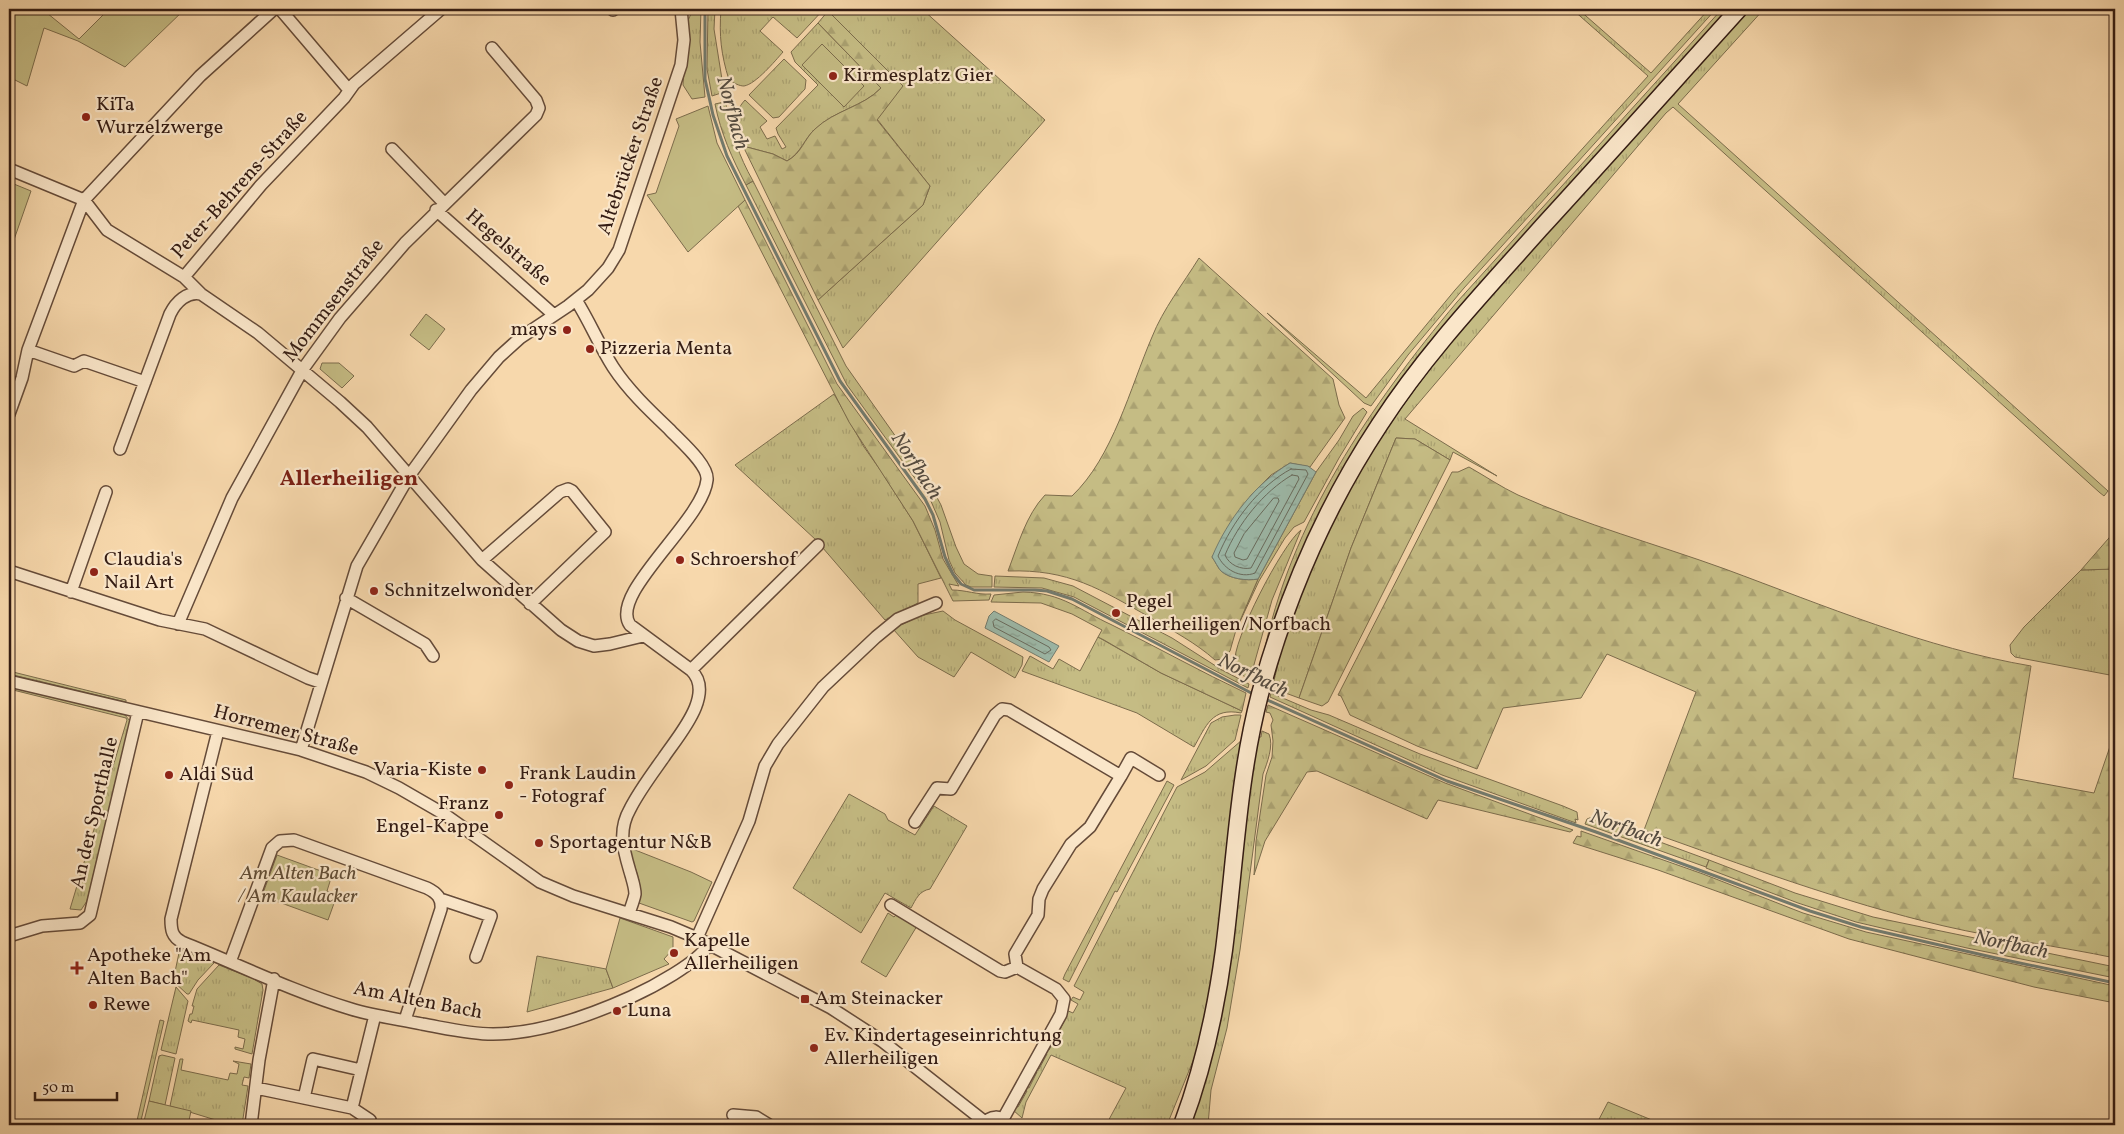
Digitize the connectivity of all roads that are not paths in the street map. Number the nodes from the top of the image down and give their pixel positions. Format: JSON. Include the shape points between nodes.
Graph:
{"nodes":[{"id":1,"x":274,"y":9,"type":"edge"},
{"id":2,"x":280,"y":9,"type":"edge"},
{"id":3,"x":442,"y":9,"type":"edge"},
{"id":4,"x":681,"y":9,"type":"edge"},
{"id":5,"x":1739,"y":9,"type":"edge"},
{"id":6,"x":492,"y":48,"type":"dead end"},
{"id":7,"x":349,"y":90,"type":"junction"},
{"id":8,"x":392,"y":149,"type":"dead end"},
{"id":9,"x":9,"y":169,"type":"edge"},
{"id":10,"x":84,"y":200,"type":"junction"},
{"id":11,"x":440,"y":206,"type":"junction"},
{"id":12,"x":184,"y":277,"type":"junction"},
{"id":13,"x":201,"y":294,"type":"junction"},
{"id":14,"x":576,"y":300,"type":"junction"},
{"id":15,"x":554,"y":314,"type":"junction"},
{"id":16,"x":28,"y":350,"type":"junction"},
{"id":17,"x":303,"y":369,"type":"junction"},
{"id":18,"x":145,"y":382,"type":"junction"},
{"id":19,"x":9,"y":414,"type":"edge"},
{"id":20,"x":120,"y":449,"type":"dead end"},
{"id":21,"x":409,"y":476,"type":"junction"},
{"id":22,"x":106,"y":492,"type":"dead end"},
{"id":23,"x":818,"y":546,"type":"dead end"},
{"id":24,"x":482,"y":560,"type":"junction"},
{"id":25,"x":9,"y":571,"type":"edge"},
{"id":26,"x":71,"y":592,"type":"junction"},
{"id":27,"x":346,"y":598,"type":"junction"},
{"id":28,"x":936,"y":603,"type":"dead end"},
{"id":29,"x":530,"y":604,"type":"junction"},
{"id":30,"x":178,"y":624,"type":"junction"},
{"id":31,"x":643,"y":636,"type":"junction"},
{"id":32,"x":433,"y":656,"type":"dead end"},
{"id":33,"x":691,"y":670,"type":"junction"},
{"id":34,"x":9,"y":681,"type":"edge"},
{"id":35,"x":320,"y":682,"type":"junction"},
{"id":36,"x":138,"y":712,"type":"junction"},
{"id":37,"x":218,"y":731,"type":"junction"},
{"id":38,"x":301,"y":750,"type":"junction"},
{"id":39,"x":1159,"y":774,"type":"dead end"},
{"id":40,"x":1121,"y":776,"type":"junction"},
{"id":41,"x":915,"y":822,"type":"dead end"},
{"id":42,"x":440,"y":899,"type":"junction"},
{"id":43,"x":891,"y":905,"type":"dead end"},
{"id":44,"x":629,"y":912,"type":"junction"},
{"id":45,"x":9,"y":936,"type":"edge"},
{"id":46,"x":697,"y":938,"type":"junction"},
{"id":47,"x":708,"y":944,"type":"junction"},
{"id":48,"x":476,"y":957,"type":"dead end"},
{"id":49,"x":230,"y":962,"type":"junction"},
{"id":50,"x":1017,"y":967,"type":"junction"},
{"id":51,"x":274,"y":980,"type":"junction"},
{"id":52,"x":375,"y":1015,"type":"junction"},
{"id":53,"x":404,"y":1020,"type":"junction"},
{"id":54,"x":361,"y":1070,"type":"junction"},
{"id":55,"x":256,"y":1088,"type":"junction"},
{"id":56,"x":304,"y":1098,"type":"junction"},
{"id":57,"x":352,"y":1108,"type":"junction"},
{"id":58,"x":733,"y":1115,"type":"dead end"},
{"id":59,"x":1005,"y":1122,"type":"edge"},
{"id":60,"x":984,"y":1123,"type":"edge"},
{"id":61,"x":252,"y":1125,"type":"edge"},
{"id":62,"x":369,"y":1125,"type":"edge"},
{"id":63,"x":769,"y":1125,"type":"edge"},
{"id":64,"x":1182,"y":1125,"type":"edge"}],
"edges":[{"from":1,"to":10,"type":"street","via":[[200,76]]},
{"from":2,"to":7,"type":"street"},
{"from":3,"to":7,"type":"street","name":"Peter-Behrens-Straße"},
{"from":4,"to":14,"type":"street","name":"Altebrücker Straße","via":[[684,40],[681,65],[626,232],[608,268]]},
{"from":5,"to":64,"type":"main road","via":[[1478,298],[1427,359],[1361,454],[1319,532],[1292,594],[1270,660],[1251,735],[1242,782],[1218,988],[1197,1081]]},
{"from":6,"to":11,"type":"street","name":"Mommsenstraße","via":[[536,100],[539,108],[532,121]]},
{"from":7,"to":12,"type":"street","name":"Peter-Behrens-Straße","via":[[261,185]]},
{"from":8,"to":11,"type":"street","name":"Hegelstraße"},
{"from":9,"to":10,"type":"street"},
{"from":10,"to":12,"type":"street","name":"Peter-Behrens-Straße","via":[[107,230]]},
{"from":10,"to":16,"type":"street"},
{"from":11,"to":15,"type":"street","name":"Hegelstraße"},
{"from":11,"to":17,"type":"street","name":"Mommsenstraße","via":[[376,274]]},
{"from":12,"to":13,"type":"street"},
{"from":13,"to":17,"type":"street"},
{"from":13,"to":18,"type":"street","via":[[184,297],[173,309]]},
{"from":14,"to":15,"type":"street","name":"Altebrücker Straße"},
{"from":14,"to":31,"type":"street","via":[[622,380],[707,474],[704,492],[688,520],[628,601],[627,620]]},
{"from":15,"to":21,"type":"street","name":"Altebrücker Straße","via":[[500,357]]},
{"from":16,"to":18,"type":"street","via":[[74,366],[84,361]]},
{"from":16,"to":19,"type":"street"},
{"from":17,"to":21,"type":"street","via":[[367,427]]},
{"from":17,"to":30,"type":"street","name":"Mommsenstraße","via":[[232,498]]},
{"from":18,"to":20,"type":"street"},
{"from":21,"to":24,"type":"street"},
{"from":21,"to":27,"type":"street","name":"Altebrücker Straße","via":[[361,557]]},
{"from":22,"to":26,"type":"street"},
{"from":23,"to":33,"type":"street"},
{"from":24,"to":29,"type":"street"},
{"from":24,"to":29,"type":"street","via":[[564,490],[572,491],[605,532]]},
{"from":25,"to":26,"type":"street"},
{"from":26,"to":30,"type":"street"},
{"from":27,"to":32,"type":"street","via":[[425,644]]},
{"from":27,"to":35,"type":"street","name":"Altebrücker Straße"},
{"from":28,"to":46,"type":"street","via":[[898,620],[862,649],[823,687],[778,744],[765,766],[749,821]]},
{"from":29,"to":31,"type":"street","via":[[585,644],[600,646]]},
{"from":30,"to":35,"type":"street","via":[[205,629]]},
{"from":31,"to":33,"type":"street"},
{"from":33,"to":44,"type":"street","via":[[699,686],[692,715],[630,808],[622,828],[635,890]]},
{"from":34,"to":36,"type":"street","name":"Horremer Straße"},
{"from":35,"to":38,"type":"street","name":"Altebrücker Straße"},
{"from":36,"to":37,"type":"street","name":"Horremer Straße"},
{"from":36,"to":45,"type":"street","name":"An der Sporthalle","via":[[86,920],[42,926]]},
{"from":37,"to":38,"type":"street","name":"Horremer Straße"},
{"from":37,"to":49,"type":"street","name":"Am Alten Bach","via":[[171,919],[174,935],[182,942]]},
{"from":38,"to":44,"type":"street","name":"Horremer Straße","via":[[339,762],[398,788],[444,814],[540,882],[573,896]]},
{"from":39,"to":40,"type":"street","via":[[1131,758]]},
{"from":40,"to":41,"type":"street","via":[[1010,710],[1002,709],[951,789],[937,788]]},
{"from":40,"to":50,"type":"street","via":[[1090,827],[1071,844],[1043,890],[1038,915],[1016,951]]},
{"from":42,"to":48,"type":"street","via":[[491,916]]},
{"from":42,"to":49,"type":"street","via":[[427,888],[294,840],[285,840],[272,848]]},
{"from":42,"to":53,"type":"street","via":[[439,917]]},
{"from":43,"to":50,"type":"street","via":[[1000,971]]},
{"from":44,"to":46,"type":"street","name":"Horremer Straße"},
{"from":46,"to":47,"type":"street","name":"Horremer Straße"},
{"from":47,"to":53,"type":"street","name":"Am Alten Bach","via":[[704,952],[692,961],[642,992],[548,1026],[511,1033],[476,1033]]},
{"from":47,"to":60,"type":"street","name":"Horremer Straße","via":[[808,995],[860,1026]]},
{"from":49,"to":51,"type":"street","name":"Am Alten Bach"},
{"from":50,"to":59,"type":"street","via":[[1056,989],[1064,1000],[1061,1014]]},
{"from":51,"to":52,"type":"street","name":"Am Alten Bach","via":[[338,1005]]},
{"from":51,"to":55,"type":"street"},
{"from":52,"to":53,"type":"street","name":"Am Alten Bach"},
{"from":52,"to":54,"type":"street"},
{"from":54,"to":56,"type":"street","via":[[313,1060]]},
{"from":54,"to":57,"type":"street"},
{"from":55,"to":56,"type":"street"},
{"from":55,"to":61,"type":"street"},
{"from":56,"to":57,"type":"street"},
{"from":57,"to":62,"type":"street","via":[[370,1120]]},
{"from":58,"to":63,"type":"street","via":[[756,1117]]},
{"from":59,"to":60,"type":"street","via":[[993,1117]]}]}
